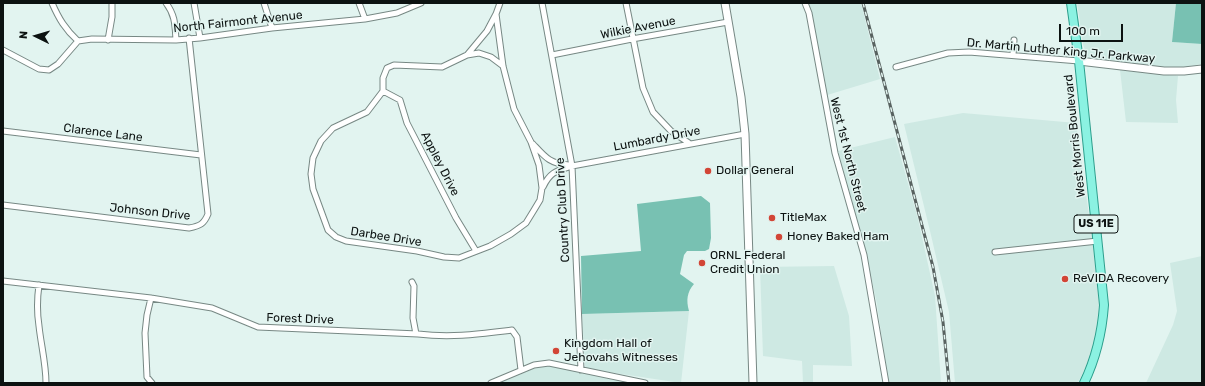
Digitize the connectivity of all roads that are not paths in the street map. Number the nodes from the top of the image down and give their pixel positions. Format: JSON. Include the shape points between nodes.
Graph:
{"nodes":[{"id":1,"x":52,"y":3,"type":"edge"},
{"id":2,"x":112,"y":3,"type":"edge"},
{"id":3,"x":166,"y":3,"type":"edge"},
{"id":4,"x":194,"y":3,"type":"edge"},
{"id":5,"x":264,"y":3,"type":"edge"},
{"id":6,"x":359,"y":3,"type":"edge"},
{"id":7,"x":421,"y":3,"type":"edge"},
{"id":8,"x":500,"y":3,"type":"edge"},
{"id":9,"x":542,"y":3,"type":"edge"},
{"id":10,"x":626,"y":3,"type":"edge"},
{"id":11,"x":725,"y":3,"type":"edge"},
{"id":12,"x":805,"y":3,"type":"edge"},
{"id":13,"x":1071,"y":3,"type":"edge"},
{"id":14,"x":496,"y":14,"type":"junction"},
{"id":15,"x":365,"y":19,"type":"junction"},
{"id":16,"x":728,"y":22,"type":"junction"},
{"id":17,"x":272,"y":28,"type":"junction"},
{"id":18,"x":189,"y":38,"type":"junction"},
{"id":19,"x":200,"y":38,"type":"junction"},
{"id":20,"x":632,"y":39,"type":"junction"},
{"id":21,"x":108,"y":40,"type":"junction"},
{"id":22,"x":176,"y":40,"type":"junction"},
{"id":23,"x":1014,"y":40,"type":"dead end"},
{"id":24,"x":78,"y":41,"type":"junction"},
{"id":25,"x":3,"y":50,"type":"edge"},
{"id":26,"x":467,"y":55,"type":"junction"},
{"id":27,"x":552,"y":55,"type":"junction"},
{"id":28,"x":1013,"y":55,"type":"junction"},
{"id":29,"x":1079,"y":61,"type":"junction"},
{"id":30,"x":503,"y":66,"type":"junction"},
{"id":31,"x":896,"y":67,"type":"dead end"},
{"id":32,"x":1202,"y":69,"type":"edge"},
{"id":33,"x":383,"y":91,"type":"junction"},
{"id":34,"x":3,"y":131,"type":"edge"},
{"id":35,"x":745,"y":134,"type":"junction"},
{"id":36,"x":531,"y":142,"type":"junction"},
{"id":37,"x":689,"y":143,"type":"junction"},
{"id":38,"x":201,"y":155,"type":"junction"},
{"id":39,"x":572,"y":166,"type":"junction"},
{"id":40,"x":542,"y":188,"type":"junction"},
{"id":41,"x":3,"y":205,"type":"edge"},
{"id":42,"x":1098,"y":241,"type":"junction"},
{"id":43,"x":476,"y":251,"type":"junction"},
{"id":44,"x":995,"y":252,"type":"dead end"},
{"id":45,"x":3,"y":281,"type":"edge"},
{"id":46,"x":412,"y":282,"type":"dead end"},
{"id":47,"x":38,"y":285,"type":"junction"},
{"id":48,"x":151,"y":298,"type":"junction"},
{"id":49,"x":416,"y":334,"type":"junction"},
{"id":50,"x":520,"y":370,"type":"junction"},
{"id":51,"x":581,"y":370,"type":"junction"},
{"id":52,"x":46,"y":383,"type":"edge"},
{"id":53,"x":152,"y":383,"type":"edge"},
{"id":54,"x":491,"y":383,"type":"edge"},
{"id":55,"x":645,"y":383,"type":"edge"},
{"id":56,"x":753,"y":383,"type":"edge"},
{"id":57,"x":886,"y":383,"type":"edge"},
{"id":58,"x":1084,"y":383,"type":"edge"}],
"edges":[{"from":1,"to":24,"type":"street","via":[[66,29]]},
{"from":2,"to":21,"type":"street"},
{"from":3,"to":22,"type":"street","via":[[174,16]]},
{"from":4,"to":19,"type":"street"},
{"from":5,"to":17,"type":"street"},
{"from":6,"to":15,"type":"street"},
{"from":7,"to":15,"type":"street","name":"North Fairmont Avenue","via":[[397,13]]},
{"from":8,"to":14,"type":"street","name":"Darbee Drive"},
{"from":9,"to":27,"type":"street","name":"Country Club Drive"},
{"from":10,"to":20,"type":"street"},
{"from":11,"to":16,"type":"main road"},
{"from":12,"to":57,"type":"street","name":"West 1st North Street","via":[[835,153],[864,255]]},
{"from":13,"to":29,"type":"main road","name":"West Morris Boulevard","number":"US 11E"},
{"from":14,"to":26,"type":"street","name":"Darbee Drive","via":[[487,31]]},
{"from":14,"to":30,"type":"street","name":"Darbee Drive"},
{"from":15,"to":17,"type":"street","name":"North Fairmont Avenue"},
{"from":16,"to":20,"type":"street","name":"Wilkie Avenue"},
{"from":16,"to":35,"type":"main road"},
{"from":17,"to":19,"type":"street","name":"North Fairmont Avenue"},
{"from":18,"to":19,"type":"street","name":"North Fairmont Avenue"},
{"from":18,"to":22,"type":"street","name":"North Fairmont Avenue"},
{"from":18,"to":38,"type":"street","name":"Johnson Drive"},
{"from":20,"to":27,"type":"street","name":"Wilkie Avenue"},
{"from":20,"to":37,"type":"street","via":[[643,88],[654,112],[672,131]]},
{"from":21,"to":22,"type":"street","name":"North Fairmont Avenue"},
{"from":21,"to":24,"type":"street","name":"North Fairmont Avenue"},
{"from":23,"to":28,"type":"street"},
{"from":24,"to":25,"type":"street","via":[[58,64],[49,70],[39,69]]},
{"from":26,"to":30,"type":"street","name":"Darbee Drive","via":[[479,53],[491,57]]},
{"from":26,"to":33,"type":"street","name":"Darbee Drive","via":[[442,67],[394,65],[387,68],[383,78]]},
{"from":27,"to":39,"type":"street","name":"Country Club Drive"},
{"from":28,"to":29,"type":"street","name":"Dr. Martin Luther King Jr. Parkway"},
{"from":28,"to":31,"type":"street","name":"Dr. Martin Luther King Jr. Parkway","via":[[969,52],[948,54]]},
{"from":29,"to":32,"type":"main road","name":"Dr. Martin Luther King Jr. Parkway","via":[[1164,71]]},
{"from":29,"to":42,"type":"main road","name":"West Morris Boulevard","number":"US 11E"},
{"from":30,"to":36,"type":"street","name":"Darbee Drive","via":[[514,109]]},
{"from":33,"to":43,"type":"street","name":"Appley Drive","via":[[400,100],[411,129],[456,218]]},
{"from":33,"to":43,"type":"street","name":"Darbee Drive","via":[[366,112],[334,128],[321,141],[313,158],[313,189],[328,230],[346,241],[444,257],[459,258]]},
{"from":34,"to":38,"type":"street","name":"Clarence Lane"},
{"from":35,"to":37,"type":"street","name":"Lumbardy Drive"},
{"from":35,"to":56,"type":"main road"},
{"from":36,"to":39,"type":"street","via":[[549,160],[558,165]]},
{"from":36,"to":40,"type":"street","name":"Darbee Drive","via":[[539,165]]},
{"from":37,"to":39,"type":"street","name":"Lumbardy Drive"},
{"from":38,"to":41,"type":"street","name":"Johnson Drive","via":[[208,214],[205,222],[199,226],[189,228]]},
{"from":39,"to":40,"type":"street","via":[[555,171],[547,178]]},
{"from":39,"to":51,"type":"street","name":"Country Club Drive"},
{"from":40,"to":43,"type":"street","name":"Darbee Drive","via":[[540,200],[526,223],[490,246]]},
{"from":42,"to":44,"type":"street"},
{"from":42,"to":58,"type":"main road","name":"West Morris Boulevard","number":"US 11E","via":[[1104,291],[1103,317],[1095,357]]},
{"from":45,"to":47,"type":"street","name":"Forest Drive"},
{"from":46,"to":49,"type":"street"},
{"from":47,"to":48,"type":"street","name":"Forest Drive"},
{"from":47,"to":52,"type":"street","via":[[39,326]]},
{"from":48,"to":49,"type":"street","name":"Forest Drive","via":[[212,308],[258,327]]},
{"from":48,"to":53,"type":"street","via":[[145,333],[147,377]]},
{"from":49,"to":50,"type":"street","name":"Forest Drive","via":[[466,336],[512,330],[517,338]]},
{"from":50,"to":51,"type":"street","via":[[550,363]]},
{"from":50,"to":54,"type":"street"},
{"from":51,"to":55,"type":"street"}]}
